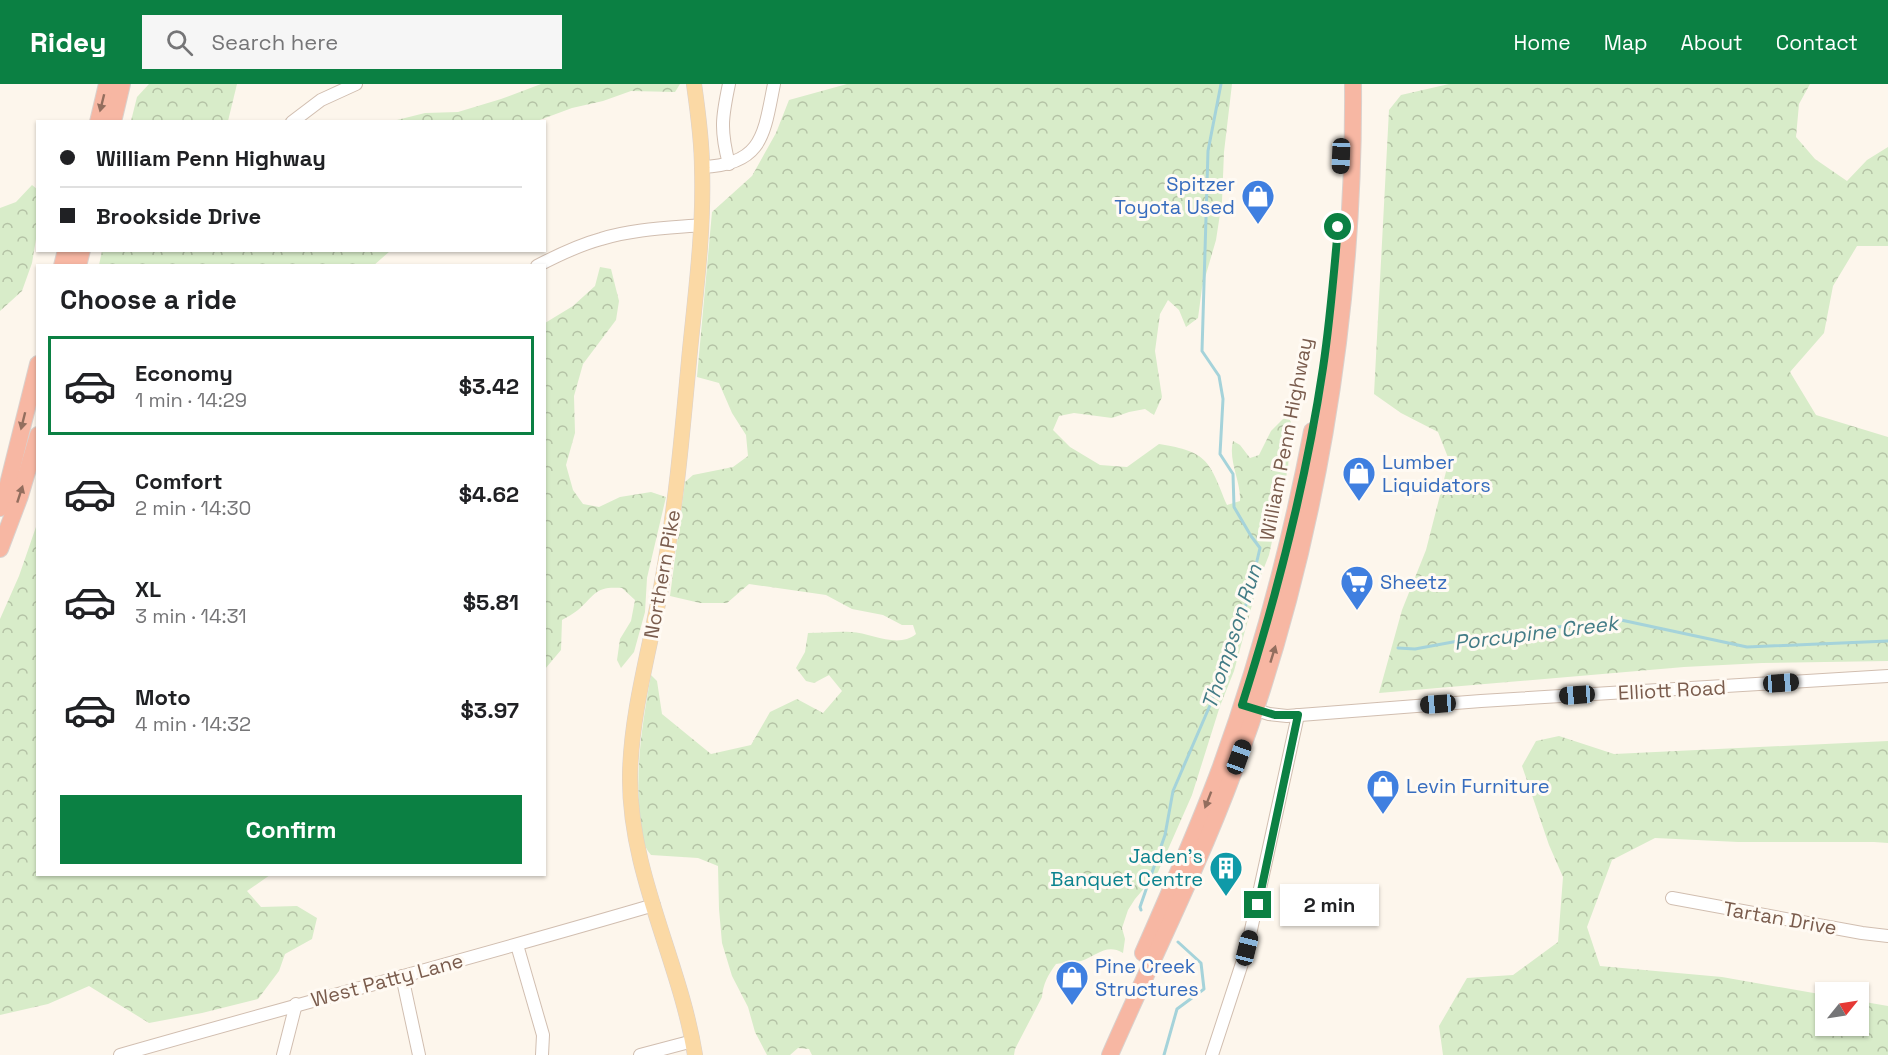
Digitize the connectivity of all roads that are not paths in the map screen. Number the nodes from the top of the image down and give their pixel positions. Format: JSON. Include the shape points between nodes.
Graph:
{"nodes":[{"id":1,"x":107,"y":84,"type":"edge"},
{"id":2,"x":122,"y":84,"type":"edge"},
{"id":3,"x":356,"y":84,"type":"edge"},
{"id":4,"x":694,"y":84,"type":"edge"},
{"id":5,"x":729,"y":84,"type":"edge"},
{"id":6,"x":774,"y":84,"type":"edge"},
{"id":7,"x":1342,"y":84,"type":"edge"},
{"id":8,"x":1353,"y":84,"type":"edge"},
{"id":9,"x":98,"y":120,"type":"edge"},
{"id":10,"x":113,"y":120,"type":"edge"},
{"id":11,"x":295,"y":120,"type":"edge"},
{"id":12,"x":729,"y":164,"type":"junction"},
{"id":13,"x":702,"y":167,"type":"junction"},
{"id":14,"x":702,"y":225,"type":"junction"},
{"id":15,"x":541,"y":264,"type":"edge"},
{"id":16,"x":36,"y":372,"type":"edge"},
{"id":17,"x":36,"y":442,"type":"edge"},
{"id":18,"x":0,"y":508,"type":"edge"},
{"id":19,"x":0,"y":549,"type":"edge"},
{"id":20,"x":1888,"y":676,"type":"edge"},
{"id":21,"x":1248,"y":707,"type":"junction"},
{"id":22,"x":1298,"y":715,"type":"junction"},
{"id":23,"x":1672,"y":898,"type":"dead end"},
{"id":24,"x":654,"y":905,"type":"junction"},
{"id":25,"x":1888,"y":936,"type":"edge"},
{"id":26,"x":517,"y":945,"type":"junction"},
{"id":27,"x":402,"y":976,"type":"junction"},
{"id":28,"x":296,"y":1004,"type":"junction"},
{"id":29,"x":694,"y":1048,"type":"edge"},
{"id":30,"x":120,"y":1055,"type":"edge"},
{"id":31,"x":284,"y":1055,"type":"edge"},
{"id":32,"x":419,"y":1055,"type":"edge"},
{"id":33,"x":542,"y":1055,"type":"edge"},
{"id":34,"x":640,"y":1055,"type":"edge"},
{"id":35,"x":1098,"y":1055,"type":"edge"},
{"id":36,"x":1110,"y":1055,"type":"edge"},
{"id":37,"x":1212,"y":1055,"type":"edge"}],
"edges":[{"from":1,"to":9,"type":"highway","one_way":true},
{"from":2,"to":10,"type":"highway"},
{"from":3,"to":11,"type":"street","via":[[321,100]]},
{"from":4,"to":13,"type":"main road","name":"Northern Pike"},
{"from":5,"to":12,"type":"street","via":[[722,138]]},
{"from":6,"to":12,"type":"street","via":[[758,143],[751,153]]},
{"from":7,"to":21,"type":"highway","name":"William Penn Highway","via":[[1338,227],[1321,380]]},
{"from":21,"to":8,"type":"highway","name":"William Penn Highway","one_way":true,"via":[[1277,640],[1300,549],[1334,370],[1348,228]]},
{"from":12,"to":13,"type":"street"},
{"from":13,"to":14,"type":"main road","name":"Northern Pike"},
{"from":14,"to":15,"type":"street","via":[[602,238]]},
{"from":14,"to":24,"type":"main road","name":"Northern Pike","via":[[672,524],[632,752],[634,831]]},
{"from":16,"to":18,"type":"highway","one_way":true},
{"from":19,"to":17,"type":"highway","one_way":true},
{"from":20,"to":22,"type":"street","name":"Elliott Road"},
{"from":21,"to":22,"type":"street","name":"Elliott Road","via":[[1275,715]]},
{"from":21,"to":35,"type":"highway","name":"William Penn Highway","one_way":true},
{"from":21,"to":36,"type":"highway","name":"William Penn Highway","via":[[1216,816]]},
{"from":22,"to":37,"type":"street","via":[[1250,939]]},
{"from":23,"to":25,"type":"street","name":"Tartan Drive"},
{"from":24,"to":26,"type":"street","name":"West Patty Lane"},
{"from":24,"to":29,"type":"main road","name":"Northern Pike"},
{"from":26,"to":27,"type":"street","name":"West Patty Lane"},
{"from":26,"to":33,"type":"street","via":[[543,1035]]},
{"from":27,"to":28,"type":"street","name":"West Patty Lane"},
{"from":27,"to":32,"type":"street"},
{"from":28,"to":30,"type":"street","name":"West Patty Lane"},
{"from":28,"to":31,"type":"street"},
{"from":29,"to":34,"type":"street"}]}
